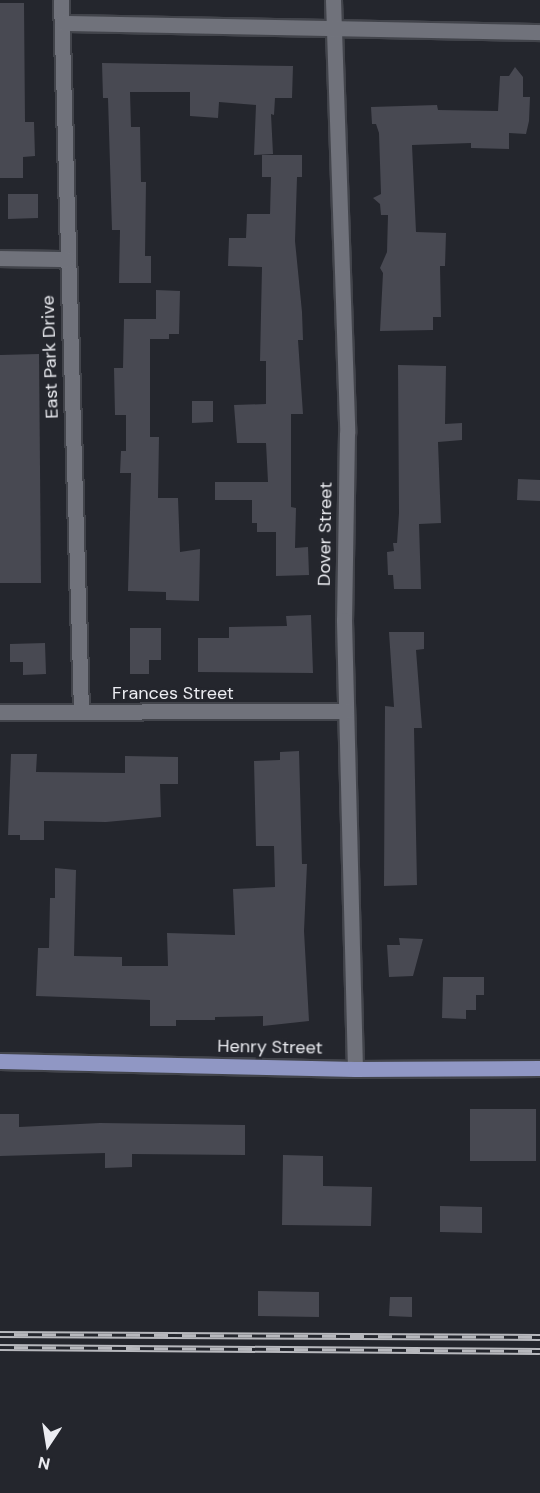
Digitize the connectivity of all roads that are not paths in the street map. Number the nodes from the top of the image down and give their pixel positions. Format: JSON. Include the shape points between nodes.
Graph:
{"nodes":[{"id":1,"x":61,"y":0,"type":"edge"},
{"id":2,"x":333,"y":0,"type":"edge"},
{"id":3,"x":62,"y":23,"type":"junction"},
{"id":4,"x":334,"y":28,"type":"junction"},
{"id":5,"x":540,"y":32,"type":"edge"},
{"id":6,"x":0,"y":258,"type":"edge"},
{"id":7,"x":67,"y":259,"type":"junction"},
{"id":8,"x":346,"y":711,"type":"junction"},
{"id":9,"x":0,"y":712,"type":"edge"},
{"id":10,"x":81,"y":712,"type":"junction"},
{"id":11,"x":0,"y":1061,"type":"edge"},
{"id":12,"x":540,"y":1068,"type":"edge"},
{"id":13,"x":355,"y":1069,"type":"junction"}],
"edges":[{"from":1,"to":3,"type":"street","name":"East Park Drive"},
{"from":2,"to":4,"type":"street","name":"Dover Street"},
{"from":3,"to":4,"type":"street"},
{"from":3,"to":7,"type":"street","name":"East Park Drive"},
{"from":4,"to":5,"type":"street"},
{"from":4,"to":8,"type":"street","name":"Dover Street","via":[[347,433]]},
{"from":6,"to":7,"type":"street"},
{"from":7,"to":10,"type":"street","name":"East Park Drive"},
{"from":8,"to":10,"type":"street","name":"Frances Street"},
{"from":8,"to":13,"type":"street","name":"Dover Street"},
{"from":9,"to":10,"type":"street","name":"Frances Street"},
{"from":11,"to":13,"type":"main road","name":"Henry Street"},
{"from":12,"to":13,"type":"main road","name":"Henry Street"}]}
